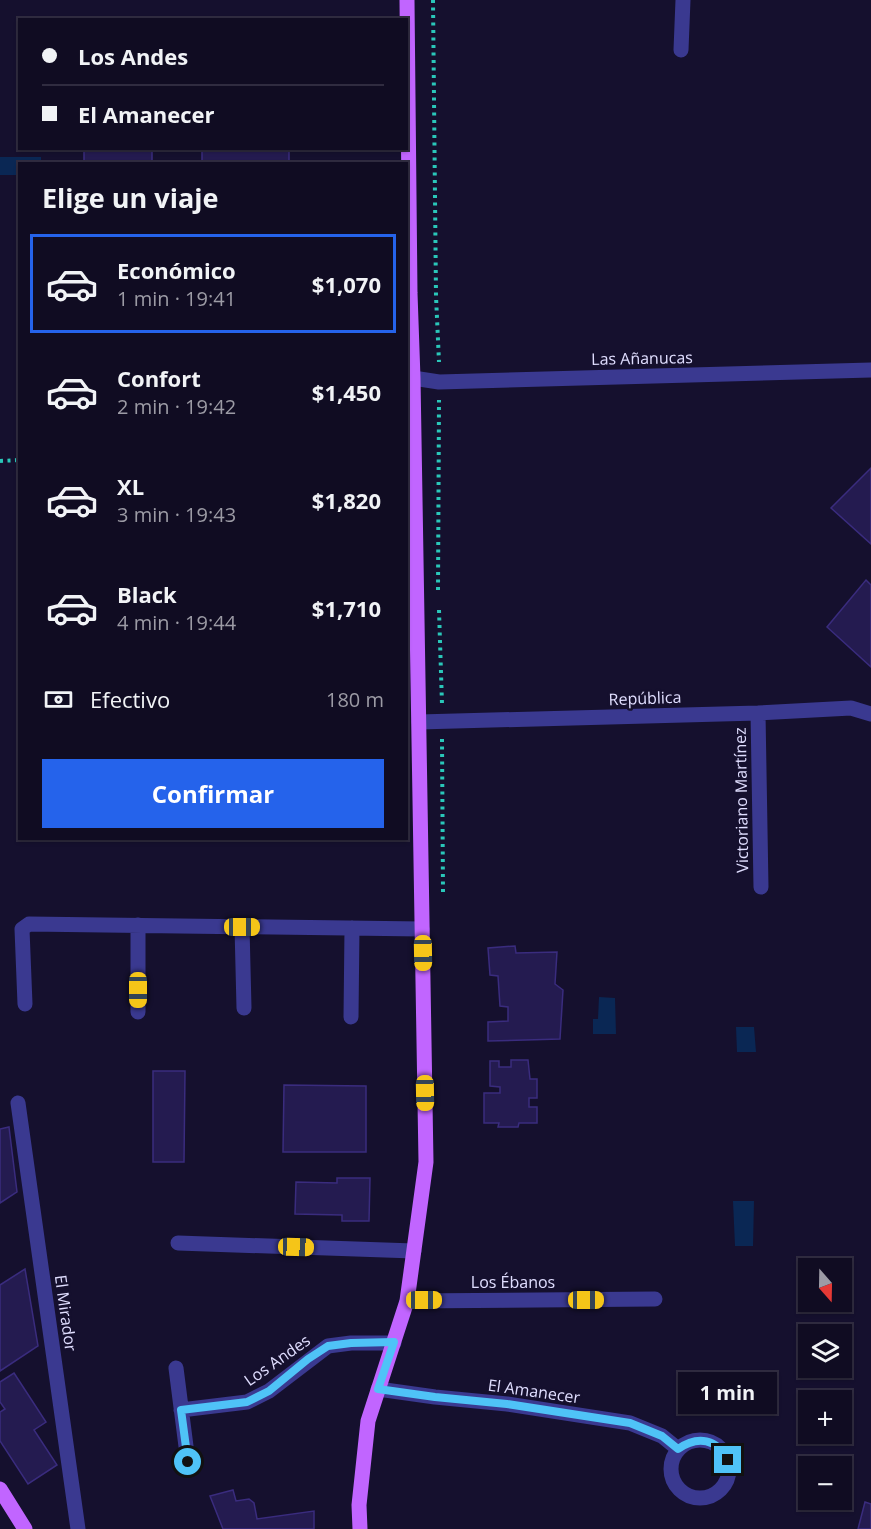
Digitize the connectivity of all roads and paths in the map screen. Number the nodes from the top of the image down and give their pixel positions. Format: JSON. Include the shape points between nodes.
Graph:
{"nodes":[{"id":1,"x":407,"y":0,"type":"edge"},
{"id":2,"x":683,"y":0,"type":"edge"},
{"id":3,"x":407,"y":18,"type":"edge"},
{"id":4,"x":681,"y":50,"type":"dead end"},
{"id":5,"x":408,"y":293,"type":"edge"},
{"id":6,"x":871,"y":370,"type":"edge"},
{"id":7,"x":413,"y":378,"type":"junction"},
{"id":8,"x":18,"y":460,"type":"edge"},
{"id":9,"x":0,"y":461,"type":"edge"},
{"id":10,"x":412,"y":621,"type":"edge"},
{"id":11,"x":871,"y":705,"type":"edge"},
{"id":12,"x":851,"y":708,"type":"junction"},
{"id":13,"x":758,"y":713,"type":"junction"},
{"id":14,"x":871,"y":714,"type":"edge"},
{"id":15,"x":419,"y":722,"type":"junction"},
{"id":16,"x":761,"y":887,"type":"dead end"},
{"id":17,"x":138,"y":926,"type":"junction"},
{"id":18,"x":242,"y":927,"type":"junction"},
{"id":19,"x":352,"y":928,"type":"junction"},
{"id":20,"x":422,"y":929,"type":"junction"},
{"id":21,"x":25,"y":1004,"type":"dead end"},
{"id":22,"x":244,"y":1008,"type":"dead end"},
{"id":23,"x":138,"y":1012,"type":"dead end"},
{"id":24,"x":351,"y":1017,"type":"dead end"},
{"id":25,"x":18,"y":1103,"type":"dead end"},
{"id":26,"x":178,"y":1243,"type":"dead end"},
{"id":27,"x":414,"y":1251,"type":"junction"},
{"id":28,"x":655,"y":1299,"type":"dead end"},
{"id":29,"x":407,"y":1301,"type":"junction"},
{"id":30,"x":394,"y":1342,"type":"junction"},
{"id":31,"x":176,"y":1368,"type":"dead end"},
{"id":32,"x":378,"y":1389,"type":"junction"},
{"id":33,"x":181,"y":1410,"type":"junction"},
{"id":34,"x":678,"y":1449,"type":"dead end"},
{"id":35,"x":188,"y":1462,"type":"dead end"},
{"id":36,"x":0,"y":1489,"type":"edge"},
{"id":37,"x":25,"y":1529,"type":"edge"},
{"id":38,"x":78,"y":1529,"type":"edge"},
{"id":39,"x":360,"y":1529,"type":"edge"}],
"edges":[{"from":1,"to":3,"type":"main road"},
{"from":2,"to":4,"type":"street"},
{"from":5,"to":7,"type":"main road"},
{"from":6,"to":7,"type":"street","name":"Las Añanucas","via":[[439,382]]},
{"from":7,"to":10,"type":"main road"},
{"from":8,"to":9,"type":"path"},
{"from":10,"to":15,"type":"main road"},
{"from":11,"to":12,"type":"street"},
{"from":12,"to":13,"type":"street","name":"República"},
{"from":12,"to":14,"type":"street","name":"República"},
{"from":13,"to":15,"type":"street","name":"República"},
{"from":13,"to":16,"type":"street","name":"Victoriano Martínez"},
{"from":15,"to":20,"type":"main road"},
{"from":17,"to":18,"type":"street"},
{"from":17,"to":21,"type":"street","via":[[29,924],[22,929]]},
{"from":17,"to":23,"type":"street"},
{"from":18,"to":19,"type":"street"},
{"from":18,"to":22,"type":"street"},
{"from":19,"to":20,"type":"street"},
{"from":19,"to":24,"type":"street"},
{"from":20,"to":27,"type":"main road","via":[[426,1162]]},
{"from":25,"to":38,"type":"street","name":"El Mirador"},
{"from":26,"to":27,"type":"street"},
{"from":27,"to":29,"type":"main road"},
{"from":28,"to":29,"type":"street","name":"Los Ébanos"},
{"from":29,"to":30,"type":"main road"},
{"from":30,"to":32,"type":"main road"},
{"from":30,"to":33,"type":"street","name":"Los Andes","via":[[328,1346],[269,1391],[247,1402]]},
{"from":31,"to":33,"type":"street"},
{"from":32,"to":34,"type":"street","name":"El Amanecer","via":[[630,1423],[662,1436]]},
{"from":32,"to":39,"type":"main road","via":[[368,1421]]},
{"from":33,"to":35,"type":"street"},
{"from":36,"to":37,"type":"main road"}]}
